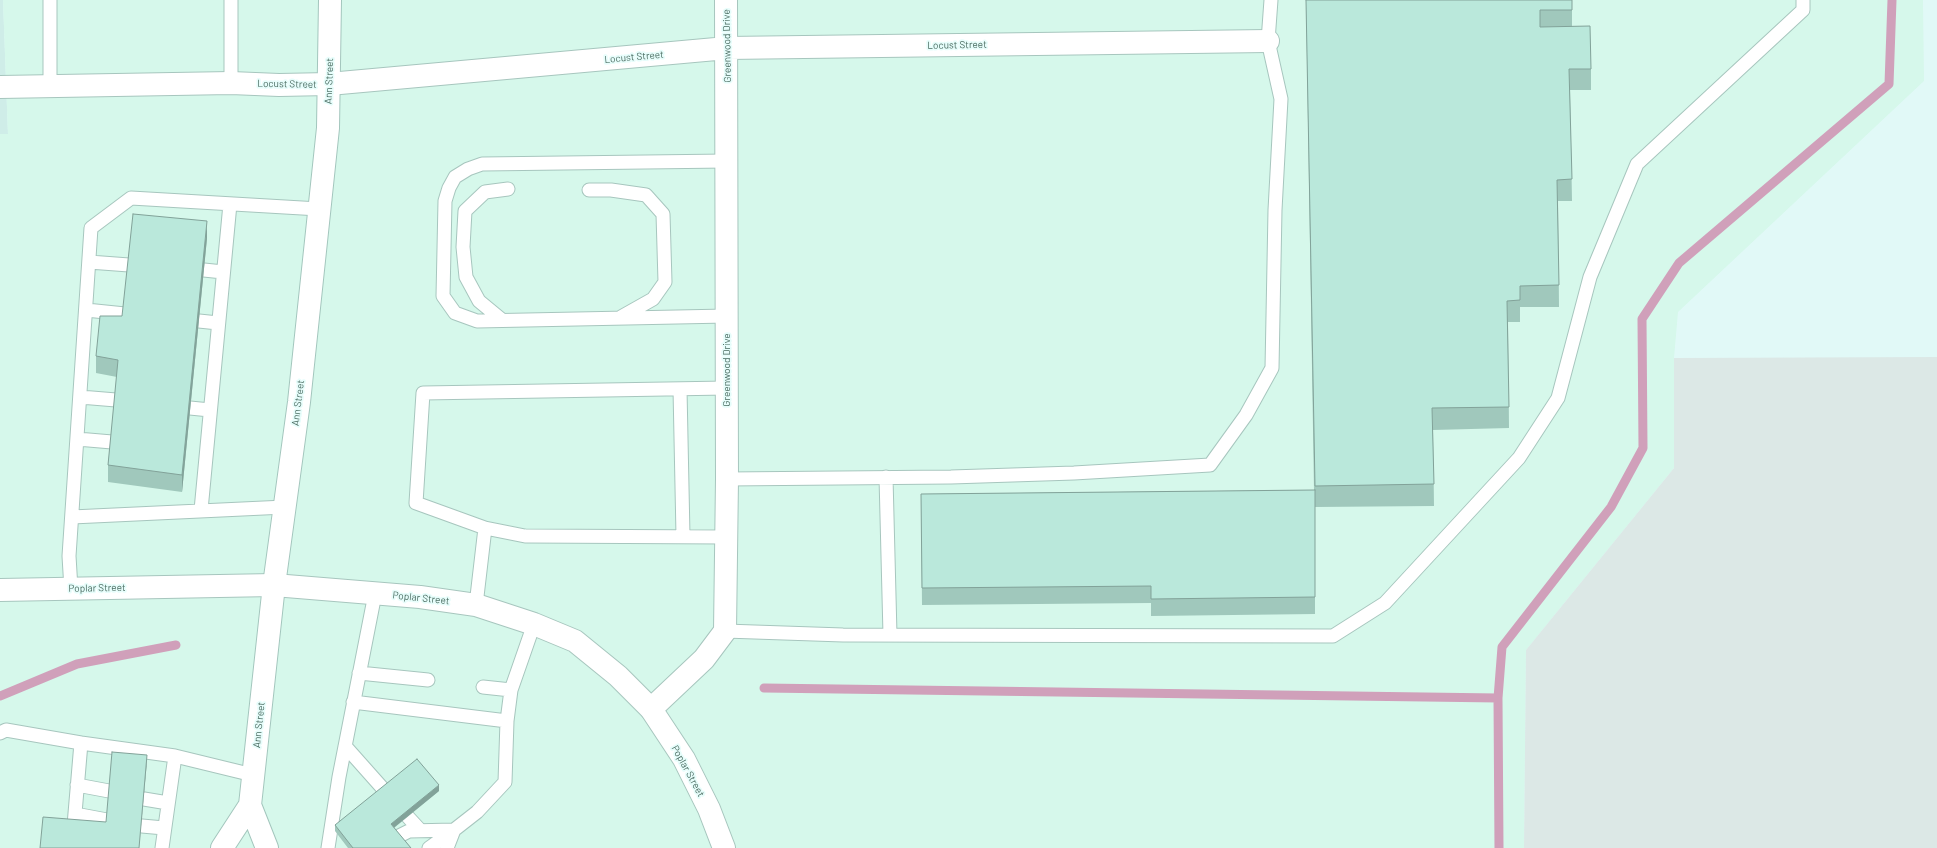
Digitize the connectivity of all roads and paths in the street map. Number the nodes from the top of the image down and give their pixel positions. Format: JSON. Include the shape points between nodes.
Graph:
{"nodes":[{"id":1,"x":50,"y":0,"type":"edge"},
{"id":2,"x":231,"y":0,"type":"edge"},
{"id":3,"x":330,"y":0,"type":"edge"},
{"id":4,"x":726,"y":0,"type":"edge"},
{"id":5,"x":1270,"y":0,"type":"edge"},
{"id":6,"x":1803,"y":0,"type":"edge"},
{"id":7,"x":1268,"y":41,"type":"junction"},
{"id":8,"x":727,"y":48,"type":"junction"},
{"id":9,"x":231,"y":83,"type":"junction"},
{"id":10,"x":329,"y":84,"type":"junction"},
{"id":11,"x":50,"y":86,"type":"junction"},
{"id":12,"x":0,"y":87,"type":"edge"},
{"id":13,"x":727,"y":161,"type":"junction"},
{"id":14,"x":508,"y":189,"type":"dead end"},
{"id":15,"x":589,"y":190,"type":"dead end"},
{"id":16,"x":230,"y":204,"type":"junction"},
{"id":17,"x":319,"y":209,"type":"junction"},
{"id":18,"x":89,"y":262,"type":"junction"},
{"id":19,"x":129,"y":265,"type":"edge"},
{"id":20,"x":204,"y":270,"type":"edge"},
{"id":21,"x":223,"y":272,"type":"junction"},
{"id":22,"x":86,"y":310,"type":"junction"},
{"id":23,"x":125,"y":314,"type":"edge"},
{"id":24,"x":727,"y":316,"type":"junction"},
{"id":25,"x":620,"y":318,"type":"junction"},
{"id":26,"x":199,"y":320,"type":"edge"},
{"id":27,"x":502,"y":320,"type":"junction"},
{"id":28,"x":218,"y":323,"type":"junction"},
{"id":29,"x":727,"y":388,"type":"junction"},
{"id":30,"x":680,"y":389,"type":"junction"},
{"id":31,"x":80,"y":397,"type":"junction"},
{"id":32,"x":116,"y":400,"type":"edge"},
{"id":33,"x":190,"y":408,"type":"edge"},
{"id":34,"x":210,"y":410,"type":"junction"},
{"id":35,"x":77,"y":439,"type":"junction"},
{"id":36,"x":112,"y":442,"type":"edge"},
{"id":37,"x":886,"y":477,"type":"junction"},
{"id":38,"x":727,"y":479,"type":"junction"},
{"id":39,"x":285,"y":506,"type":"junction"},
{"id":40,"x":201,"y":510,"type":"junction"},
{"id":41,"x":72,"y":517,"type":"junction"},
{"id":42,"x":485,"y":528,"type":"junction"},
{"id":43,"x":683,"y":536,"type":"junction"},
{"id":44,"x":726,"y":537,"type":"junction"},
{"id":45,"x":274,"y":586,"type":"junction"},
{"id":46,"x":71,"y":588,"type":"junction"},
{"id":47,"x":0,"y":590,"type":"edge"},
{"id":48,"x":375,"y":594,"type":"junction"},
{"id":49,"x":476,"y":605,"type":"junction"},
{"id":50,"x":534,"y":624,"type":"junction"},
{"id":51,"x":725,"y":631,"type":"junction"},
{"id":52,"x":890,"y":635,"type":"junction"},
{"id":53,"x":359,"y":673,"type":"junction"},
{"id":54,"x":428,"y":680,"type":"dead end"},
{"id":55,"x":483,"y":687,"type":"dead end"},
{"id":56,"x":511,"y":690,"type":"junction"},
{"id":57,"x":353,"y":702,"type":"junction"},
{"id":58,"x":651,"y":710,"type":"junction"},
{"id":59,"x":507,"y":721,"type":"junction"},
{"id":60,"x":0,"y":733,"type":"edge"},
{"id":61,"x":81,"y":743,"type":"junction"},
{"id":62,"x":345,"y":746,"type":"junction"},
{"id":63,"x":175,"y":756,"type":"junction"},
{"id":64,"x":253,"y":775,"type":"junction"},
{"id":65,"x":77,"y":785,"type":"junction"},
{"id":66,"x":109,"y":792,"type":"edge"},
{"id":67,"x":385,"y":792,"type":"edge"},
{"id":68,"x":144,"y":799,"type":"edge"},
{"id":69,"x":168,"y":803,"type":"junction"},
{"id":70,"x":250,"y":805,"type":"junction"},
{"id":71,"x":408,"y":817,"type":"edge"},
{"id":72,"x":107,"y":820,"type":"edge"},
{"id":73,"x":142,"y":826,"type":"edge"},
{"id":74,"x":164,"y":828,"type":"junction"},
{"id":75,"x":420,"y":830,"type":"junction"},
{"id":76,"x":454,"y":830,"type":"junction"},
{"id":77,"x":397,"y":837,"type":"edge"},
{"id":78,"x":162,"y":848,"type":"edge"},
{"id":79,"x":222,"y":848,"type":"edge"},
{"id":80,"x":266,"y":848,"type":"edge"},
{"id":81,"x":328,"y":848,"type":"edge"},
{"id":82,"x":429,"y":848,"type":"edge"},
{"id":83,"x":447,"y":848,"type":"edge"},
{"id":84,"x":724,"y":848,"type":"edge"}],
"edges":[{"from":1,"to":11,"type":"lane"},
{"from":2,"to":9,"type":"lane"},
{"from":3,"to":10,"type":"street","name":"Ann Street"},
{"from":4,"to":8,"type":"street","name":"Greenwood Drive"},
{"from":5,"to":7,"type":"lane"},
{"from":6,"to":52,"type":"lane","via":[[1802,10],[1637,164],[1590,278],[1558,398],[1519,458],[1385,603],[1333,636]]},
{"from":7,"to":8,"type":"street","name":"Locust Street"},
{"from":7,"to":37,"type":"lane","via":[[1282,99],[1275,210],[1272,368],[1246,415],[1210,465],[1074,473]]},
{"from":8,"to":10,"type":"street","name":"Locust Street"},
{"from":8,"to":13,"type":"street","name":"Greenwood Drive"},
{"from":9,"to":10,"type":"street","name":"Locust Street"},
{"from":9,"to":11,"type":"street","name":"Locust Street"},
{"from":10,"to":17,"type":"street","name":"Ann Street","via":[[328,128]]},
{"from":11,"to":12,"type":"street","name":"Locust Street"},
{"from":13,"to":24,"type":"street","name":"Greenwood Drive"},
{"from":13,"to":27,"type":"lane","via":[[482,164],[455,177],[445,201],[443,296],[455,313],[477,320]]},
{"from":14,"to":27,"type":"lane","via":[[485,192],[465,211],[466,277],[480,300]]},
{"from":15,"to":25,"type":"lane","via":[[646,195],[663,214],[665,282],[653,300]]},
{"from":16,"to":17,"type":"lane"},
{"from":16,"to":18,"type":"lane","via":[[131,198],[92,228]]},
{"from":16,"to":21,"type":"lane"},
{"from":17,"to":39,"type":"street","name":"Ann Street","via":[[299,402]]},
{"from":18,"to":19,"type":"lane"},
{"from":18,"to":22,"type":"lane"},
{"from":20,"to":21,"type":"lane"},
{"from":21,"to":28,"type":"lane"},
{"from":22,"to":23,"type":"lane"},
{"from":22,"to":31,"type":"lane"},
{"from":24,"to":25,"type":"lane"},
{"from":24,"to":29,"type":"street","name":"Greenwood Drive"},
{"from":25,"to":27,"type":"lane"},
{"from":26,"to":28,"type":"lane"},
{"from":28,"to":34,"type":"lane"},
{"from":29,"to":30,"type":"lane"},
{"from":29,"to":38,"type":"street","name":"Greenwood Drive"},
{"from":30,"to":42,"type":"lane","via":[[423,393],[416,503]]},
{"from":30,"to":43,"type":"lane"},
{"from":31,"to":32,"type":"lane"},
{"from":31,"to":35,"type":"lane"},
{"from":33,"to":34,"type":"lane"},
{"from":34,"to":40,"type":"lane"},
{"from":35,"to":36,"type":"lane"},
{"from":35,"to":41,"type":"lane"},
{"from":37,"to":38,"type":"lane"},
{"from":37,"to":52,"type":"lane"},
{"from":38,"to":44,"type":"street","name":"Greenwood Drive"},
{"from":39,"to":40,"type":"lane"},
{"from":39,"to":45,"type":"street","name":"Ann Street"},
{"from":40,"to":41,"type":"lane"},
{"from":41,"to":46,"type":"lane","via":[[69,556]]},
{"from":42,"to":43,"type":"lane","via":[[525,536]]},
{"from":42,"to":49,"type":"lane"},
{"from":43,"to":44,"type":"lane"},
{"from":44,"to":51,"type":"street","name":"Greenwood Drive"},
{"from":45,"to":46,"type":"street","name":"Poplar Street"},
{"from":45,"to":48,"type":"street","name":"Poplar Street"},
{"from":45,"to":64,"type":"street","name":"Ann Street"},
{"from":46,"to":47,"type":"street","name":"Poplar Street"},
{"from":48,"to":49,"type":"street","name":"Poplar Street"},
{"from":48,"to":53,"type":"lane"},
{"from":49,"to":50,"type":"street","name":"Poplar Street"},
{"from":50,"to":56,"type":"lane"},
{"from":50,"to":58,"type":"street","name":"Poplar Street","via":[[575,641],[618,676]]},
{"from":51,"to":52,"type":"lane"},
{"from":51,"to":58,"type":"street","via":[[704,659]]},
{"from":53,"to":54,"type":"lane"},
{"from":53,"to":57,"type":"lane"},
{"from":55,"to":56,"type":"lane"},
{"from":56,"to":59,"type":"lane"},
{"from":57,"to":59,"type":"lane"},
{"from":57,"to":62,"type":"lane"},
{"from":58,"to":84,"type":"street","name":"Poplar Street","via":[[684,759],[709,809]]},
{"from":59,"to":76,"type":"lane","via":[[505,782],[477,812]]},
{"from":60,"to":61,"type":"lane","via":[[6,730]]},
{"from":61,"to":63,"type":"lane"},
{"from":61,"to":65,"type":"lane"},
{"from":62,"to":67,"type":"lane"},
{"from":62,"to":81,"type":"lane"},
{"from":63,"to":64,"type":"lane"},
{"from":63,"to":69,"type":"lane"},
{"from":64,"to":70,"type":"street","name":"Ann Street"},
{"from":65,"to":66,"type":"lane"},
{"from":65,"to":72,"type":"lane","via":[[74,820]]},
{"from":68,"to":69,"type":"lane"},
{"from":69,"to":74,"type":"lane"},
{"from":70,"to":79,"type":"street","name":"Ann Street"},
{"from":70,"to":80,"type":"street","name":"Ann Street"},
{"from":71,"to":75,"type":"lane"},
{"from":73,"to":74,"type":"lane"},
{"from":74,"to":78,"type":"lane"},
{"from":75,"to":76,"type":"lane"},
{"from":75,"to":77,"type":"lane","via":[[409,831]]},
{"from":76,"to":82,"type":"lane"},
{"from":76,"to":83,"type":"lane"}]}
